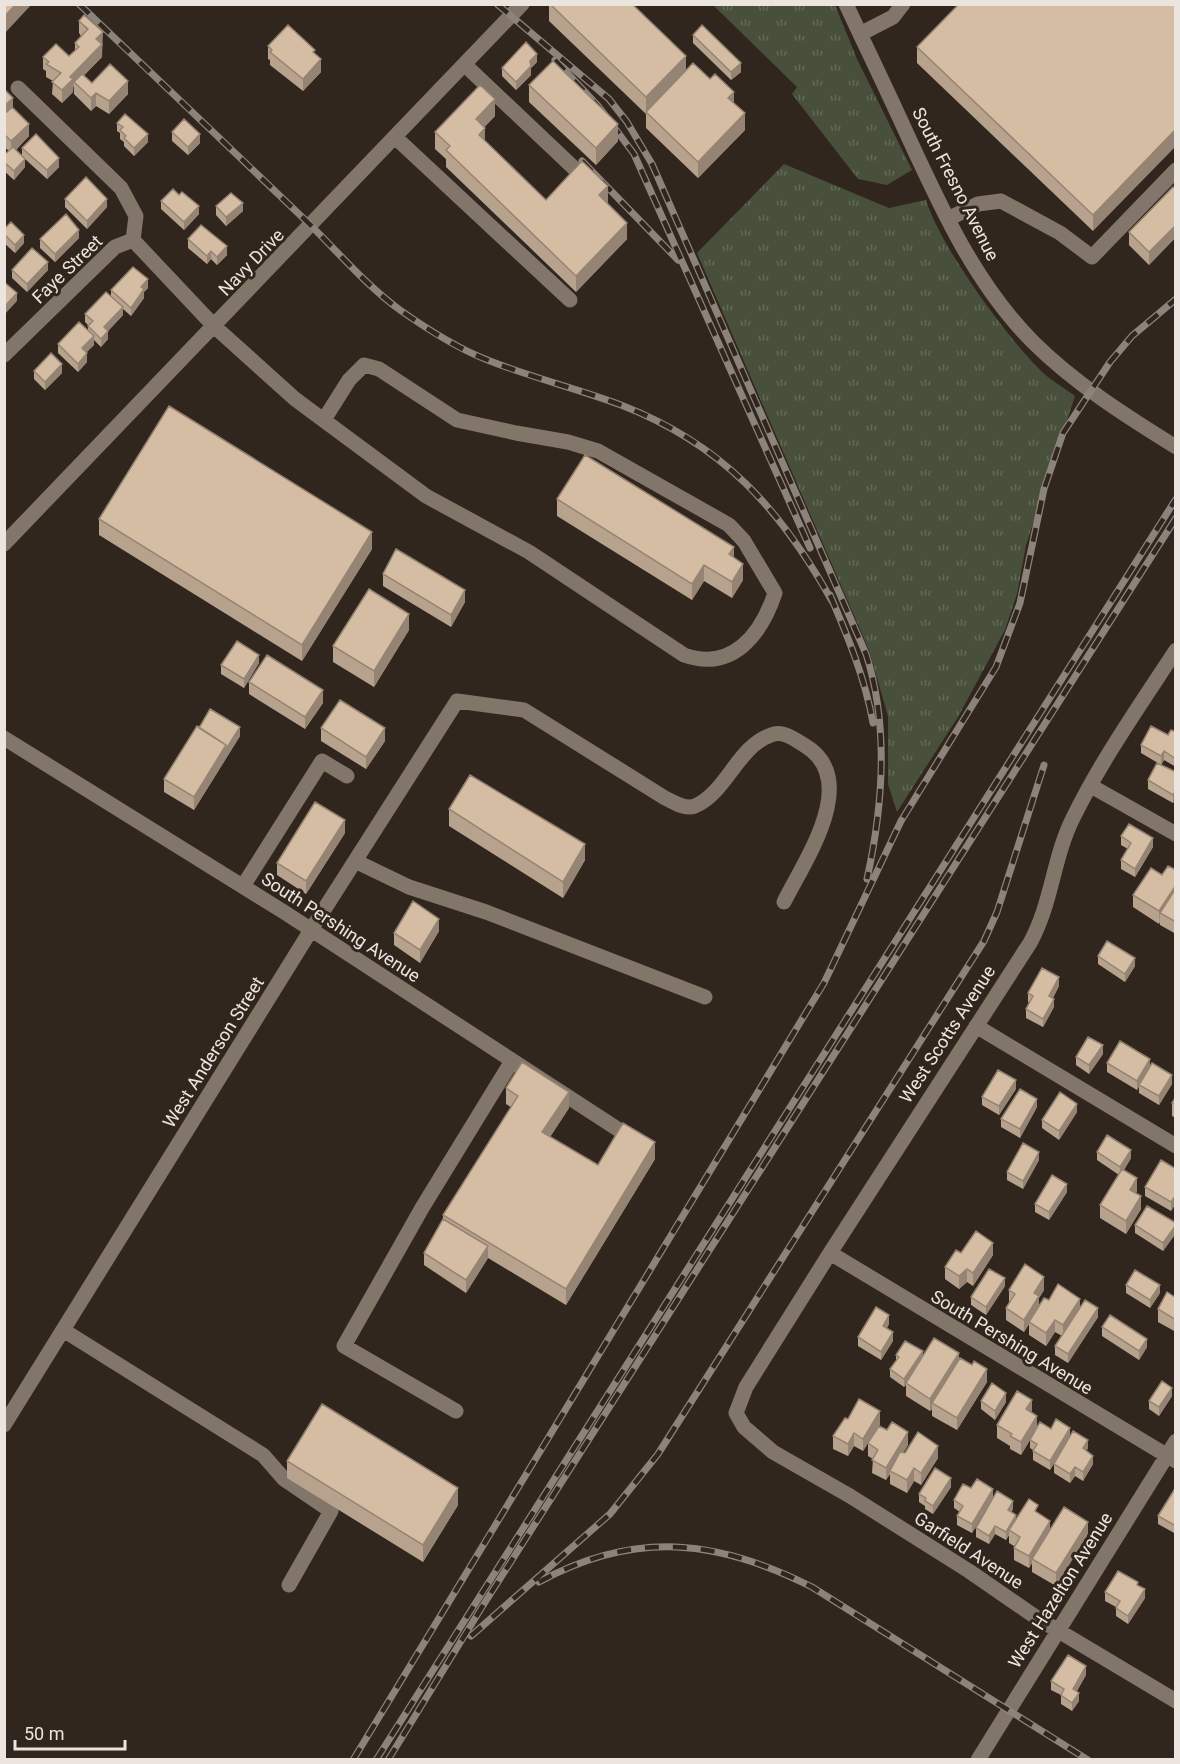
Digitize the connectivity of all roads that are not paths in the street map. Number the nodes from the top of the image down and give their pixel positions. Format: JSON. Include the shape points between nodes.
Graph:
{"nodes":[{"id":1,"x":522,"y":4,"type":"edge"},
{"id":2,"x":846,"y":4,"type":"edge"},
{"id":3,"x":903,"y":4,"type":"edge"},
{"id":4,"x":860,"y":34,"type":"junction"},
{"id":5,"x":465,"y":65,"type":"junction"},
{"id":6,"x":18,"y":88,"type":"dead end"},
{"id":7,"x":396,"y":138,"type":"junction"},
{"id":8,"x":1176,"y":170,"type":"edge"},
{"id":9,"x":577,"y":171,"type":"edge"},
{"id":10,"x":948,"y":219,"type":"junction"},
{"id":11,"x":133,"y":240,"type":"junction"},
{"id":12,"x":570,"y":300,"type":"dead end"},
{"id":13,"x":215,"y":327,"type":"junction"},
{"id":14,"x":5,"y":355,"type":"edge"},
{"id":15,"x":325,"y":418,"type":"junction"},
{"id":16,"x":1176,"y":447,"type":"edge"},
{"id":17,"x":4,"y":544,"type":"edge"},
{"id":18,"x":1176,"y":650,"type":"edge"},
{"id":19,"x":4,"y":738,"type":"edge"},
{"id":20,"x":348,"y":776,"type":"dead end"},
{"id":21,"x":1091,"y":786,"type":"junction"},
{"id":22,"x":1176,"y":834,"type":"edge"},
{"id":23,"x":355,"y":861,"type":"junction"},
{"id":24,"x":243,"y":886,"type":"junction"},
{"id":25,"x":784,"y":902,"type":"dead end"},
{"id":26,"x":311,"y":930,"type":"junction"},
{"id":27,"x":705,"y":997,"type":"dead end"},
{"id":28,"x":976,"y":1026,"type":"junction"},
{"id":29,"x":512,"y":1060,"type":"junction"},
{"id":30,"x":645,"y":1146,"type":"edge"},
{"id":31,"x":1176,"y":1146,"type":"edge"},
{"id":32,"x":830,"y":1253,"type":"junction"},
{"id":33,"x":63,"y":1330,"type":"junction"},
{"id":34,"x":456,"y":1411,"type":"dead end"},
{"id":35,"x":4,"y":1425,"type":"edge"},
{"id":36,"x":744,"y":1427,"type":"joint"},
{"id":37,"x":1176,"y":1441,"type":"edge"},
{"id":38,"x":1171,"y":1459,"type":"edge"},
{"id":39,"x":288,"y":1585,"type":"dead end"},
{"id":40,"x":1059,"y":1630,"type":"junction"},
{"id":41,"x":1176,"y":1701,"type":"edge"},
{"id":42,"x":978,"y":1760,"type":"edge"}],
"edges":[{"from":1,"to":5,"type":"street","name":"Navy Drive"},
{"from":2,"to":4,"type":"street","name":"South Fresno Avenue"},
{"from":3,"to":4,"type":"street","via":[[893,17]]},
{"from":4,"to":10,"type":"street","name":"South Fresno Avenue"},
{"from":5,"to":7,"type":"street","name":"Navy Drive"},
{"from":5,"to":9,"type":"street"},
{"from":6,"to":11,"type":"street","via":[[122,188],[136,216]]},
{"from":7,"to":12,"type":"street"},
{"from":7,"to":13,"type":"street","name":"Navy Drive"},
{"from":8,"to":10,"type":"street","via":[[1092,257],[1060,233],[1001,201],[978,204]]},
{"from":10,"to":16,"type":"street","name":"South Fresno Avenue","via":[[997,300],[1033,342],[1090,390]]},
{"from":11,"to":13,"type":"street"},
{"from":11,"to":14,"type":"street","name":"Faye Street","via":[[115,248]]},
{"from":13,"to":15,"type":"street","via":[[295,399]]},
{"from":13,"to":17,"type":"street","name":"Navy Drive"},
{"from":15,"to":15,"type":"street","via":[[426,496],[529,552],[684,655],[701,661],[731,654],[747,643],[767,616],[775,593],[744,541],[729,525],[598,451],[568,441],[458,420],[379,369],[364,365],[349,380]]},
{"from":18,"to":21,"type":"street","name":"West Scotts Avenue"},
{"from":19,"to":24,"type":"street","name":"South Pershing Avenue"},
{"from":20,"to":24,"type":"street","via":[[322,761]]},
{"from":21,"to":22,"type":"street"},
{"from":21,"to":28,"type":"street","name":"West Scotts Avenue","via":[[1062,843],[1043,920]]},
{"from":23,"to":25,"type":"street","name":"West Anderson Street","via":[[457,701],[524,710],[684,807],[705,800],[755,744],[772,734],[785,734],[818,753],[830,787],[828,815]]},
{"from":23,"to":26,"type":"street","name":"West Anderson Street"},
{"from":23,"to":27,"type":"street","via":[[409,887],[486,912]]},
{"from":24,"to":26,"type":"street","name":"South Pershing Avenue"},
{"from":26,"to":29,"type":"street","name":"South Pershing Avenue"},
{"from":26,"to":33,"type":"street","name":"West Anderson Street"},
{"from":28,"to":31,"type":"street"},
{"from":28,"to":32,"type":"street","name":"West Scotts Avenue"},
{"from":29,"to":30,"type":"street","name":"South Pershing Avenue"},
{"from":29,"to":34,"type":"street","via":[[344,1346]]},
{"from":32,"to":36,"type":"street","name":"West Scotts Avenue","via":[[746,1388],[736,1413]]},
{"from":32,"to":38,"type":"street","name":"South Pershing Avenue"},
{"from":33,"to":35,"type":"street","name":"West Anderson Street"},
{"from":33,"to":39,"type":"street","via":[[263,1455],[284,1479],[331,1511]]},
{"from":36,"to":40,"type":"street","name":"Garfield Avenue","via":[[773,1452]]},
{"from":37,"to":38,"type":"street","name":"West Hazelton Avenue"},
{"from":38,"to":40,"type":"street","name":"West Hazelton Avenue"},
{"from":40,"to":41,"type":"street","name":"Garfield Avenue"},
{"from":40,"to":42,"type":"street","name":"West Hazelton Avenue"}]}
